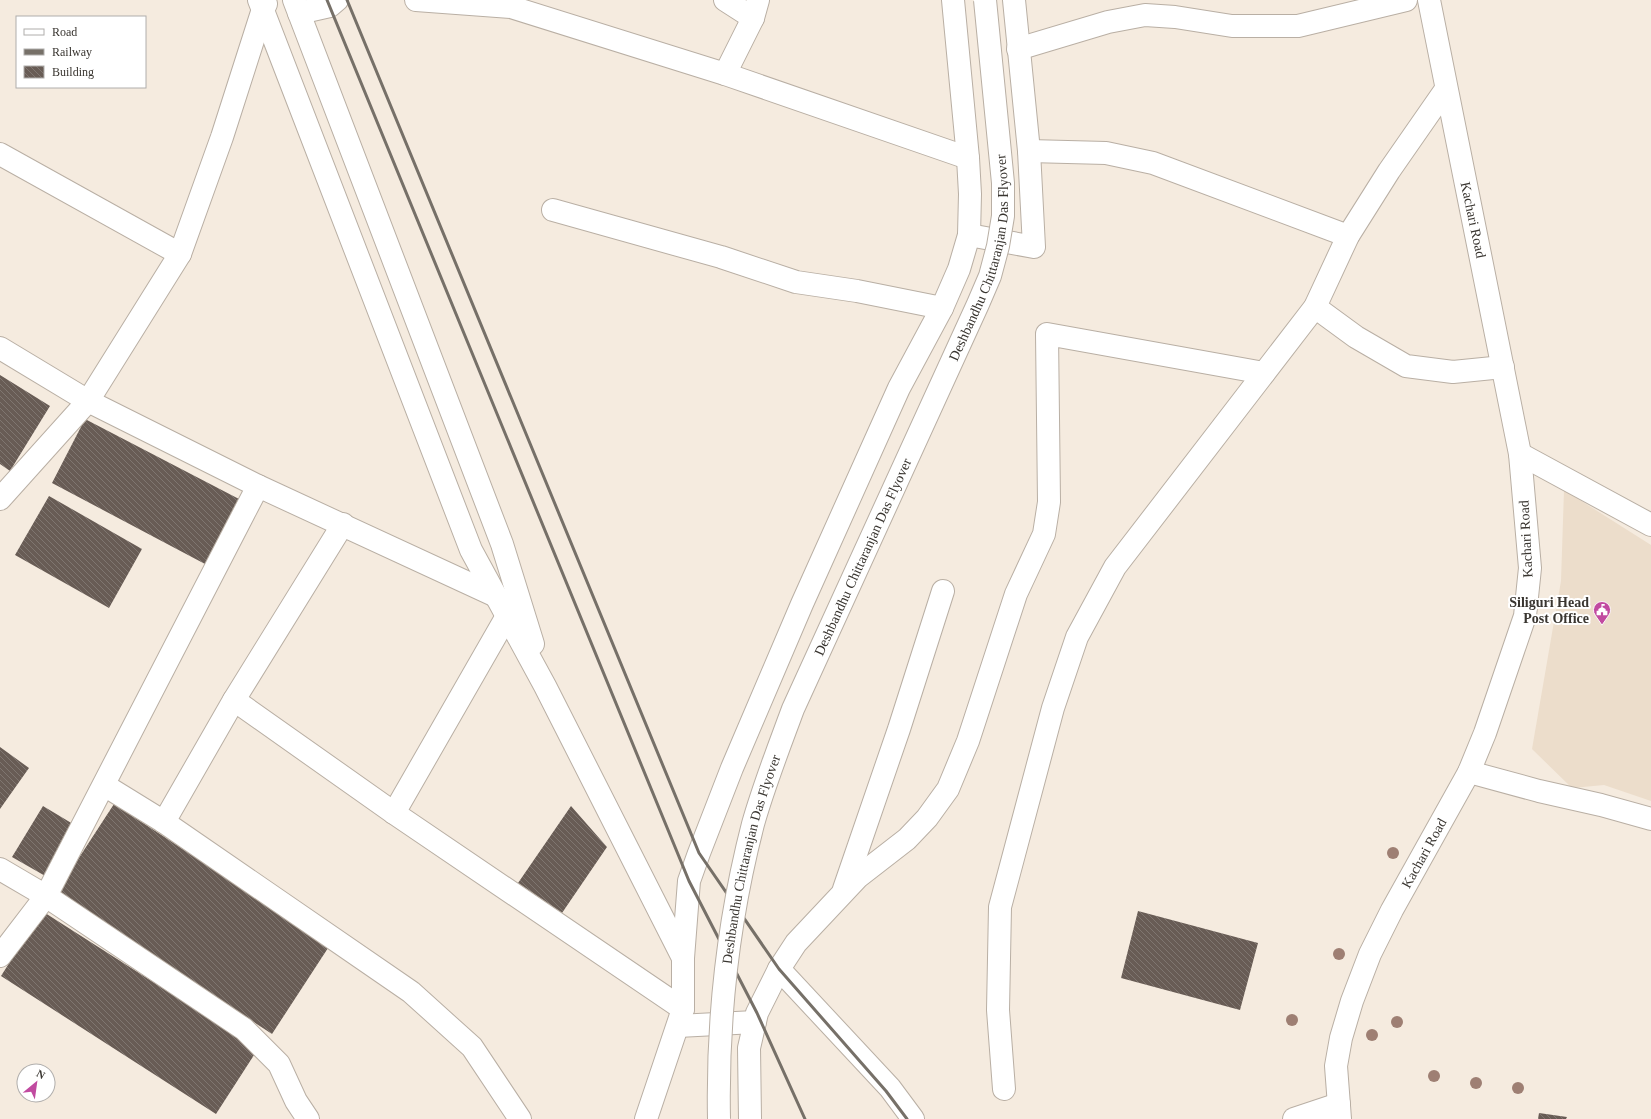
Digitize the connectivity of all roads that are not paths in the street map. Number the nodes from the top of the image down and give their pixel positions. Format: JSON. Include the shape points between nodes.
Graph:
{"nodes":[{"id":1,"x":336,"y":0,"type":"edge"},
{"id":2,"x":416,"y":0,"type":"edge"},
{"id":3,"x":725,"y":0,"type":"edge"},
{"id":4,"x":953,"y":0,"type":"edge"},
{"id":5,"x":985,"y":0,"type":"edge"},
{"id":6,"x":1014,"y":0,"type":"edge"},
{"id":7,"x":1159,"y":0,"type":"edge"},
{"id":8,"x":1406,"y":0,"type":"edge"},
{"id":9,"x":1429,"y":0,"type":"edge"},
{"id":10,"x":264,"y":3,"type":"edge"},
{"id":11,"x":297,"y":6,"type":"edge"},
{"id":12,"x":756,"y":9,"type":"edge"},
{"id":13,"x":1175,"y":17,"type":"junction"},
{"id":14,"x":1018,"y":49,"type":"junction"},
{"id":15,"x":725,"y":74,"type":"junction"},
{"id":16,"x":1446,"y":89,"type":"junction"},
{"id":17,"x":1029,"y":151,"type":"junction"},
{"id":18,"x":0,"y":154,"type":"edge"},
{"id":19,"x":968,"y":158,"type":"junction"},
{"id":20,"x":553,"y":210,"type":"dead end"},
{"id":21,"x":969,"y":235,"type":"junction"},
{"id":22,"x":1348,"y":236,"type":"junction"},
{"id":23,"x":180,"y":254,"type":"junction"},
{"id":24,"x":1315,"y":307,"type":"junction"},
{"id":25,"x":942,"y":308,"type":"junction"},
{"id":26,"x":0,"y":348,"type":"edge"},
{"id":27,"x":1503,"y":367,"type":"junction"},
{"id":28,"x":1264,"y":373,"type":"junction"},
{"id":29,"x":88,"y":401,"type":"junction"},
{"id":30,"x":1520,"y":454,"type":"junction"},
{"id":31,"x":258,"y":486,"type":"junction"},
{"id":32,"x":0,"y":499,"type":"edge"},
{"id":33,"x":343,"y":524,"type":"junction"},
{"id":34,"x":1651,"y":525,"type":"edge"},
{"id":35,"x":943,"y":591,"type":"dead end"},
{"id":36,"x":496,"y":596,"type":"junction"},
{"id":37,"x":507,"y":616,"type":"junction"},
{"id":38,"x":545,"y":686,"type":"junction"},
{"id":39,"x":234,"y":700,"type":"junction"},
{"id":40,"x":1469,"y":772,"type":"junction"},
{"id":41,"x":104,"y":785,"type":"junction"},
{"id":42,"x":394,"y":813,"type":"junction"},
{"id":43,"x":1651,"y":819,"type":"edge"},
{"id":44,"x":164,"y":822,"type":"junction"},
{"id":45,"x":0,"y":869,"type":"edge"},
{"id":46,"x":843,"y":892,"type":"junction"},
{"id":47,"x":46,"y":896,"type":"junction"},
{"id":48,"x":0,"y":956,"type":"edge"},
{"id":49,"x":683,"y":958,"type":"junction"},
{"id":50,"x":779,"y":969,"type":"junction"},
{"id":51,"x":680,"y":1017,"type":"junction"},
{"id":52,"x":755,"y":1022,"type":"junction"},
{"id":53,"x":1004,"y":1089,"type":"dead end"},
{"id":54,"x":1339,"y":1111,"type":"edge"},
{"id":55,"x":308,"y":1119,"type":"edge"},
{"id":56,"x":520,"y":1119,"type":"edge"},
{"id":57,"x":646,"y":1119,"type":"edge"},
{"id":58,"x":719,"y":1119,"type":"edge"},
{"id":59,"x":750,"y":1119,"type":"edge"},
{"id":60,"x":913,"y":1119,"type":"edge"},
{"id":61,"x":1294,"y":1119,"type":"edge"}],
"edges":[{"from":1,"to":11,"type":"street","via":[[330,6]]},
{"from":2,"to":15,"type":"street","via":[[511,7]]},
{"from":3,"to":12,"type":"street"},
{"from":4,"to":19,"type":"street"},
{"from":5,"to":58,"type":"street","name":"Deshbandhu Chittaranjan Das Flyover","bridge":true,"via":[[1003,183],[998,246],[990,276],[978,304],[793,709],[772,765],[745,859],[729,941],[719,1059]]},
{"from":6,"to":14,"type":"street"},
{"from":7,"to":13,"type":"street"},
{"from":8,"to":13,"type":"street","via":[[1298,26],[1232,26]]},
{"from":9,"to":16,"type":"street","name":"Kachari Road"},
{"from":10,"to":23,"type":"street","via":[[222,137]]},
{"from":10,"to":36,"type":"street","via":[[471,550]]},
{"from":11,"to":38,"type":"street","via":[[502,544]]},
{"from":12,"to":15,"type":"street"},
{"from":13,"to":14,"type":"street","via":[[1145,15],[1108,22]]},
{"from":14,"to":17,"type":"street"},
{"from":15,"to":19,"type":"street"},
{"from":16,"to":22,"type":"street"},
{"from":16,"to":27,"type":"street","name":"Kachari Road"},
{"from":17,"to":21,"type":"street","via":[[1034,247]]},
{"from":17,"to":22,"type":"street","via":[[1106,153],[1153,163]]},
{"from":18,"to":23,"type":"street"},
{"from":19,"to":21,"type":"street"},
{"from":20,"to":25,"type":"street","via":[[707,253],[796,282]]},
{"from":21,"to":25,"type":"street","via":[[959,269]]},
{"from":22,"to":24,"type":"street"},
{"from":23,"to":29,"type":"street"},
{"from":24,"to":27,"type":"street","via":[[1356,337],[1406,366],[1453,372]]},
{"from":24,"to":28,"type":"street"},
{"from":25,"to":49,"type":"street","via":[[899,388],[732,768],[690,880]]},
{"from":26,"to":29,"type":"street"},
{"from":27,"to":30,"type":"street","name":"Kachari Road"},
{"from":28,"to":46,"type":"street","via":[[1048,334],[1049,502],[1044,534],[1016,594],[968,741],[948,789],[927,818],[907,839]]},
{"from":28,"to":53,"type":"street","via":[[1115,567],[1077,637],[1053,708],[1000,907],[998,1010]]},
{"from":29,"to":31,"type":"street"},
{"from":29,"to":32,"type":"street"},
{"from":30,"to":34,"type":"street"},
{"from":30,"to":40,"type":"street","name":"Kachari Road","via":[[1530,568],[1525,616],[1504,681]]},
{"from":31,"to":33,"type":"street"},
{"from":31,"to":41,"type":"street"},
{"from":33,"to":36,"type":"street"},
{"from":33,"to":39,"type":"street"},
{"from":35,"to":46,"type":"street","via":[[900,729]]},
{"from":36,"to":37,"type":"street"},
{"from":37,"to":38,"type":"street"},
{"from":37,"to":42,"type":"street"},
{"from":38,"to":49,"type":"street"},
{"from":39,"to":42,"type":"street"},
{"from":39,"to":44,"type":"street"},
{"from":40,"to":43,"type":"street"},
{"from":40,"to":54,"type":"street","name":"Kachari Road","via":[[1370,954],[1341,1038],[1336,1066]]},
{"from":41,"to":44,"type":"street"},
{"from":41,"to":47,"type":"street"},
{"from":42,"to":51,"type":"street"},
{"from":44,"to":56,"type":"street","via":[[411,992],[472,1047]]},
{"from":45,"to":47,"type":"street"},
{"from":46,"to":50,"type":"street","via":[[796,943]]},
{"from":47,"to":48,"type":"street"},
{"from":47,"to":55,"type":"street","via":[[244,1029],[279,1064],[296,1101]]},
{"from":49,"to":51,"type":"street"},
{"from":50,"to":52,"type":"street"},
{"from":50,"to":60,"type":"street","via":[[890,1088]]},
{"from":51,"to":52,"type":"street"},
{"from":51,"to":57,"type":"street"},
{"from":52,"to":59,"type":"street","via":[[749,1048]]},
{"from":54,"to":61,"type":"street"}]}
